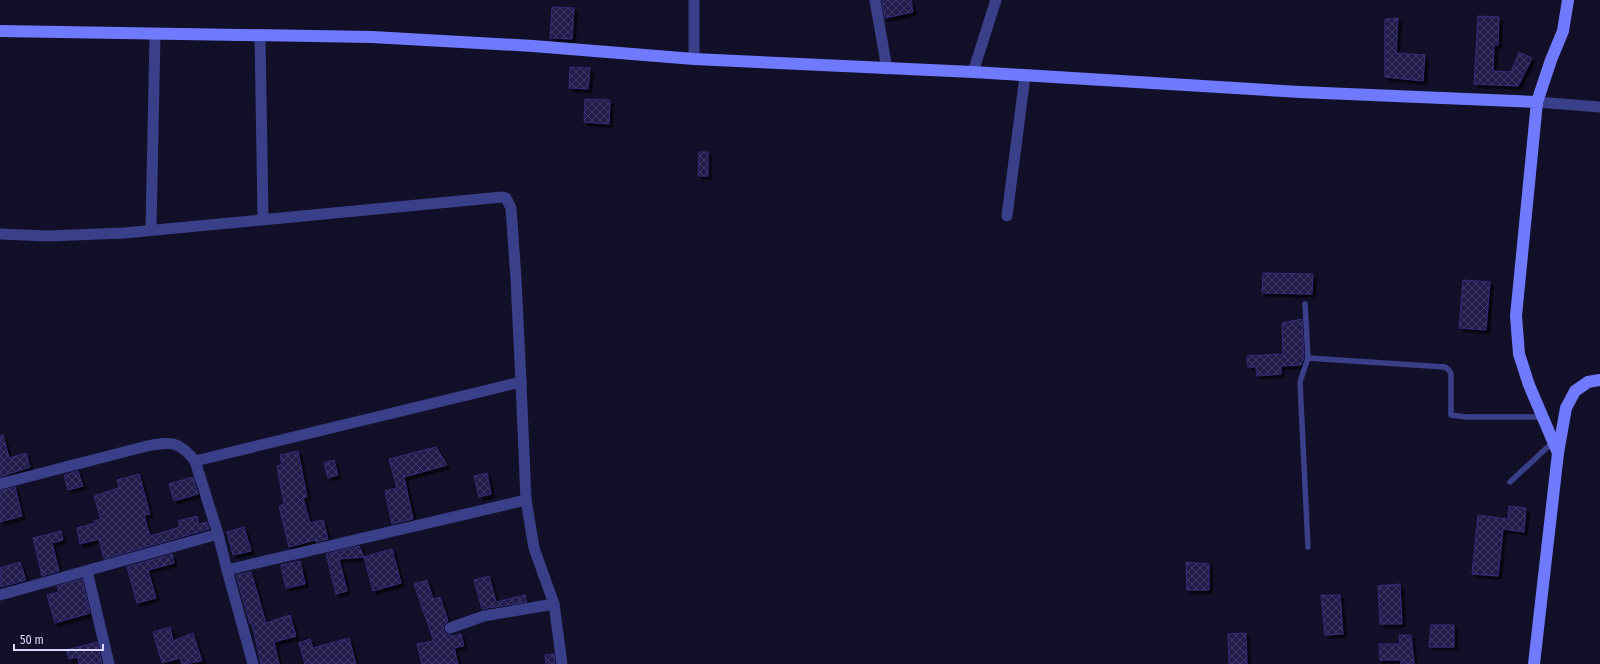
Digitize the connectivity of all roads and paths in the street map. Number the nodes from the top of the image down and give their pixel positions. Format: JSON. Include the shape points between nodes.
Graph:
{"nodes":[{"id":1,"x":694,"y":0,"type":"edge"},
{"id":2,"x":875,"y":0,"type":"edge"},
{"id":3,"x":996,"y":0,"type":"edge"},
{"id":4,"x":1568,"y":0,"type":"edge"},
{"id":5,"x":0,"y":31,"type":"edge"},
{"id":6,"x":155,"y":34,"type":"junction"},
{"id":7,"x":260,"y":35,"type":"junction"},
{"id":8,"x":694,"y":59,"type":"junction"},
{"id":9,"x":887,"y":69,"type":"junction"},
{"id":10,"x":973,"y":72,"type":"junction"},
{"id":11,"x":1025,"y":76,"type":"junction"},
{"id":12,"x":1537,"y":102,"type":"junction"},
{"id":13,"x":1600,"y":107,"type":"edge"},
{"id":14,"x":1007,"y":216,"type":"dead end"},
{"id":15,"x":263,"y":218,"type":"junction"},
{"id":16,"x":151,"y":229,"type":"junction"},
{"id":17,"x":0,"y":234,"type":"edge"},
{"id":18,"x":1305,"y":304,"type":"dead end"},
{"id":19,"x":1308,"y":358,"type":"junction"},
{"id":20,"x":1600,"y":380,"type":"edge"},
{"id":21,"x":521,"y":382,"type":"junction"},
{"id":22,"x":1543,"y":417,"type":"junction"},
{"id":23,"x":1556,"y":448,"type":"junction"},
{"id":24,"x":195,"y":461,"type":"junction"},
{"id":25,"x":1510,"y":482,"type":"dead end"},
{"id":26,"x":0,"y":484,"type":"edge"},
{"id":27,"x":526,"y":500,"type":"junction"},
{"id":28,"x":218,"y":534,"type":"junction"},
{"id":29,"x":1308,"y":547,"type":"dead end"},
{"id":30,"x":227,"y":570,"type":"junction"},
{"id":31,"x":87,"y":571,"type":"junction"},
{"id":32,"x":0,"y":595,"type":"edge"},
{"id":33,"x":554,"y":604,"type":"junction"},
{"id":34,"x":450,"y":628,"type":"dead end"},
{"id":35,"x":108,"y":664,"type":"edge"},
{"id":36,"x":252,"y":664,"type":"edge"},
{"id":37,"x":562,"y":664,"type":"edge"},
{"id":38,"x":1534,"y":664,"type":"edge"}],
"edges":[{"from":1,"to":8,"type":"street"},
{"from":2,"to":9,"type":"street"},
{"from":3,"to":10,"type":"street"},
{"from":4,"to":12,"type":"street","via":[[1563,31],[1550,60]]},
{"from":5,"to":6,"type":"street"},
{"from":6,"to":7,"type":"street"},
{"from":6,"to":16,"type":"street"},
{"from":7,"to":8,"type":"street","via":[[387,38],[533,46]]},
{"from":7,"to":15,"type":"street"},
{"from":8,"to":9,"type":"street"},
{"from":9,"to":10,"type":"street"},
{"from":10,"to":11,"type":"street"},
{"from":11,"to":12,"type":"street","via":[[1300,92]]},
{"from":11,"to":14,"type":"street"},
{"from":12,"to":13,"type":"street"},
{"from":12,"to":22,"type":"street","via":[[1516,316],[1519,354]]},
{"from":15,"to":16,"type":"street"},
{"from":15,"to":21,"type":"street","via":[[502,196],[506,198],[511,208]]},
{"from":16,"to":17,"type":"street","via":[[84,235]]},
{"from":18,"to":19,"type":"lane"},
{"from":19,"to":22,"type":"lane","via":[[1445,367],[1451,374],[1451,415]]},
{"from":19,"to":29,"type":"lane","via":[[1300,382]]},
{"from":20,"to":23,"type":"street","via":[[1588,382],[1575,391],[1566,408]]},
{"from":21,"to":24,"type":"street"},
{"from":21,"to":27,"type":"street"},
{"from":22,"to":23,"type":"street"},
{"from":23,"to":25,"type":"lane"},
{"from":23,"to":38,"type":"street"},
{"from":24,"to":26,"type":"street","via":[[179,444],[171,442]]},
{"from":24,"to":28,"type":"street"},
{"from":27,"to":30,"type":"street"},
{"from":27,"to":33,"type":"street","via":[[534,548]]},
{"from":28,"to":30,"type":"street"},
{"from":28,"to":31,"type":"street"},
{"from":30,"to":36,"type":"street"},
{"from":31,"to":32,"type":"street"},
{"from":31,"to":35,"type":"street"},
{"from":33,"to":34,"type":"street","via":[[484,616]]},
{"from":33,"to":37,"type":"street"}]}
